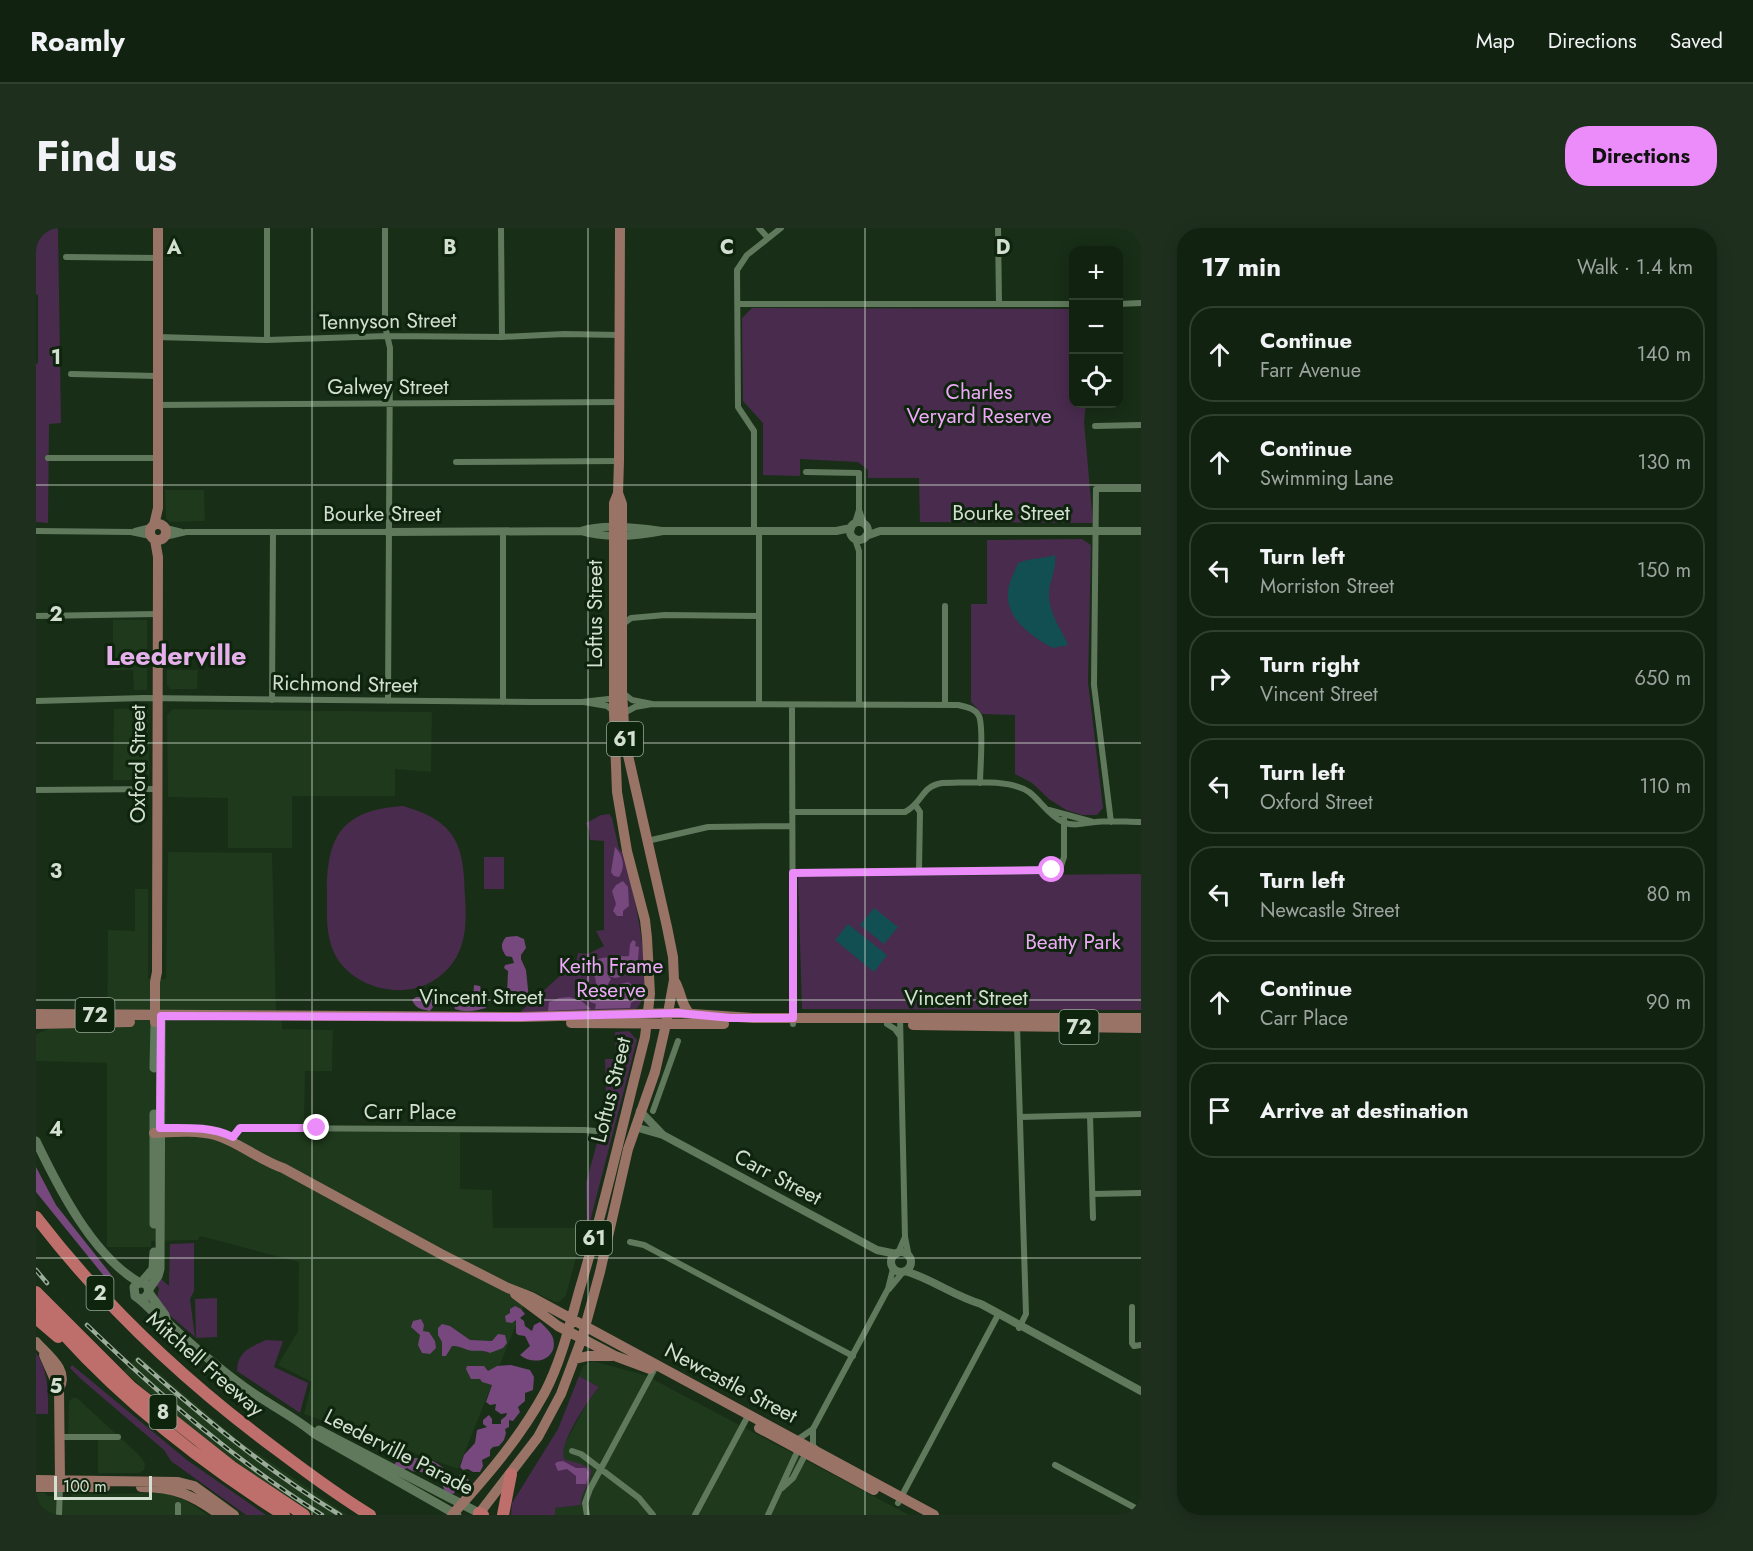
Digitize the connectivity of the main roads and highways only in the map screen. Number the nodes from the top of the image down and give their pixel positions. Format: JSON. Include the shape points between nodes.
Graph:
{"nodes":[{"id":1,"x":158,"y":228,"type":"edge"},
{"id":2,"x":620,"y":228,"type":"edge"},
{"id":3,"x":618,"y":532,"type":"junction"},
{"id":4,"x":620,"y":696,"type":"junction"},
{"id":5,"x":619,"y":714,"type":"junction"},
{"id":6,"x":674,"y":980,"type":"junction"},
{"id":7,"x":36,"y":1014,"type":"edge"},
{"id":8,"x":690,"y":1014,"type":"junction"},
{"id":9,"x":1141,"y":1018,"type":"edge"},
{"id":10,"x":160,"y":1019,"type":"junction"},
{"id":11,"x":647,"y":1019,"type":"junction"},
{"id":12,"x":667,"y":1019,"type":"junction"},
{"id":13,"x":793,"y":1021,"type":"junction"},
{"id":14,"x":900,"y":1021,"type":"junction"},
{"id":15,"x":1017,"y":1022,"type":"junction"},
{"id":16,"x":36,"y":1024,"type":"edge"},
{"id":17,"x":1141,"y":1028,"type":"edge"},
{"id":18,"x":157,"y":1130,"type":"junction"},
{"id":19,"x":36,"y":1141,"type":"edge"},
{"id":20,"x":36,"y":1217,"type":"edge"},
{"id":21,"x":138,"y":1285,"type":"junction"},
{"id":22,"x":508,"y":1288,"type":"junction"},
{"id":23,"x":36,"y":1292,"type":"edge"},
{"id":24,"x":147,"y":1294,"type":"junction"},
{"id":25,"x":36,"y":1302,"type":"edge"},
{"id":26,"x":36,"y":1318,"type":"edge"},
{"id":27,"x":572,"y":1319,"type":"junction"},
{"id":28,"x":586,"y":1327,"type":"junction"},
{"id":29,"x":568,"y":1331,"type":"junction"},
{"id":30,"x":582,"y":1338,"type":"junction"},
{"id":31,"x":38,"y":1345,"type":"edge"},
{"id":32,"x":615,"y":1356,"type":"junction"},
{"id":33,"x":575,"y":1359,"type":"junction"},
{"id":34,"x":654,"y":1368,"type":"junction"},
{"id":35,"x":98,"y":1371,"type":"junction"},
{"id":36,"x":302,"y":1424,"type":"junction"},
{"id":37,"x":511,"y":1474,"type":"junction"},
{"id":38,"x":36,"y":1480,"type":"edge"},
{"id":39,"x":60,"y":1484,"type":"junction"},
{"id":40,"x":36,"y":1487,"type":"edge"},
{"id":41,"x":900,"y":1500,"type":"junction"},
{"id":42,"x":462,"y":1504,"type":"junction"},
{"id":43,"x":454,"y":1514,"type":"edge"},
{"id":44,"x":480,"y":1514,"type":"edge"},
{"id":45,"x":219,"y":1515,"type":"edge"},
{"id":46,"x":234,"y":1515,"type":"edge"},
{"id":47,"x":284,"y":1515,"type":"edge"},
{"id":48,"x":304,"y":1515,"type":"edge"},
{"id":49,"x":370,"y":1515,"type":"edge"},
{"id":50,"x":502,"y":1515,"type":"edge"},
{"id":51,"x":922,"y":1515,"type":"edge"},
{"id":52,"x":934,"y":1515,"type":"edge"}],
"edges":[{"from":1,"to":10,"type":"main road","name":"Oxford Street","via":[[155,982]]},
{"from":2,"to":3,"type":"main road","name":"Loftus Street","number":"61","via":[[618,493],[622,504]]},
{"from":3,"to":4,"type":"main road","name":"Loftus Street","number":"61"},
{"from":3,"to":4,"type":"main road","name":"Loftus Street","number":"61"},
{"from":4,"to":5,"type":"main road","name":"Loftus Street","number":"61"},
{"from":5,"to":6,"type":"main road","name":"Loftus Street","number":"61","via":[[671,945]]},
{"from":5,"to":11,"type":"main road","name":"Loftus Street","number":"61","via":[[617,799],[647,938]]},
{"from":6,"to":8,"type":"main road"},
{"from":6,"to":12,"type":"main road","name":"Loftus Street","number":"61"},
{"from":7,"to":10,"type":"main road","name":"Vincent Street","number":"72"},
{"from":8,"to":12,"type":"main road","name":"Vincent Street","number":"72"},
{"from":8,"to":13,"type":"main road","name":"Vincent Street","number":"72"},
{"from":9,"to":15,"type":"main road","name":"Vincent Street","number":"72"},
{"from":10,"to":11,"type":"main road","name":"Vincent Street","number":"72"},
{"from":10,"to":11,"type":"main road","name":"Vincent Street","number":"72","via":[[581,1023]]},
{"from":10,"to":16,"type":"main road","name":"Vincent Street","number":"72"},
{"from":10,"to":18,"type":"main road","name":"Oxford Street"},
{"from":11,"to":12,"type":"main road","name":"Vincent Street","number":"72"},
{"from":11,"to":27,"type":"main road","name":"Loftus Street","number":"61"},
{"from":12,"to":13,"type":"main road","name":"Vincent Street","number":"72"},
{"from":12,"to":28,"type":"main road","name":"Loftus Street","number":"61","via":[[655,1072],[628,1149]]},
{"from":13,"to":14,"type":"main road","name":"Vincent Street","number":"72"},
{"from":13,"to":14,"type":"main road","name":"Vincent Street","number":"72"},
{"from":14,"to":15,"type":"main road","name":"Vincent Street","number":"72"},
{"from":15,"to":17,"type":"main road","name":"Vincent Street","number":"72"},
{"from":18,"to":21,"type":"main road","name":"Oxford Street","via":[[153,1269]]},
{"from":18,"to":22,"type":"main road","name":"Newcastle Street","via":[[216,1130]]},
{"from":18,"to":24,"type":"main road","name":"Oxford Street","via":[[160,1269]]},
{"from":19,"to":21,"type":"main road","via":[[66,1202],[121,1271]]},
{"from":20,"to":49,"type":"highway","name":"Mitchell Freeway","number":"2","via":[[85,1277],[191,1381],[264,1441]]},
{"from":21,"to":24,"type":"main road","via":[[145,1284]]},
{"from":21,"to":24,"type":"main road","via":[[135,1296]]},
{"from":22,"to":27,"type":"main road","name":"Newcastle Street"},
{"from":22,"to":29,"type":"main road","name":"Newcastle Street"},
{"from":23,"to":48,"type":"highway","number":"8","via":[[131,1387],[232,1467]]},
{"from":24,"to":36,"type":"main road","name":"Leederville Parade","via":[[160,1320],[253,1393]]},
{"from":25,"to":35,"type":"highway"},
{"from":26,"to":35,"type":"highway"},
{"from":27,"to":28,"type":"main road","name":"Newcastle Street"},
{"from":27,"to":29,"type":"main road","name":"Loftus Street","number":"61"},
{"from":28,"to":30,"type":"main road","name":"Loftus Street","number":"61"},
{"from":28,"to":34,"type":"main road","name":"Newcastle Street"},
{"from":29,"to":30,"type":"main road","name":"Newcastle Street"},
{"from":29,"to":42,"type":"main road","name":"Loftus Street","number":"61","via":[[546,1389],[527,1423]]},
{"from":30,"to":32,"type":"main road","name":"Newcastle Street"},
{"from":30,"to":33,"type":"main road","name":"Loftus Street","number":"61"},
{"from":31,"to":39,"type":"main road","via":[[57,1365],[62,1384]]},
{"from":32,"to":33,"type":"main road"},
{"from":32,"to":34,"type":"main road","name":"Newcastle Street"},
{"from":33,"to":37,"type":"main road","name":"Loftus Street","number":"61","via":[[538,1437]]},
{"from":34,"to":41,"type":"main road","name":"Newcastle Street","via":[[806,1446]]},
{"from":35,"to":47,"type":"highway","via":[[191,1452]]},
{"from":36,"to":42,"type":"main road","name":"Leederville Parade"},
{"from":36,"to":43,"type":"main road","name":"Leederville Parade"},
{"from":37,"to":44,"type":"main road","name":"Loftus Street","number":"61"},
{"from":37,"to":50,"type":"highway"},
{"from":38,"to":39,"type":"main road"},
{"from":39,"to":40,"type":"main road"},
{"from":39,"to":45,"type":"main road","via":[[167,1488],[190,1495]]},
{"from":39,"to":46,"type":"main road","via":[[178,1482],[194,1486]]},
{"from":41,"to":51,"type":"main road","name":"Newcastle Street"},
{"from":41,"to":52,"type":"main road","name":"Newcastle Street"},
{"from":42,"to":43,"type":"main road","name":"Loftus Street","number":"61"},
{"from":42,"to":44,"type":"main road","name":"Leederville Parade"}]}
